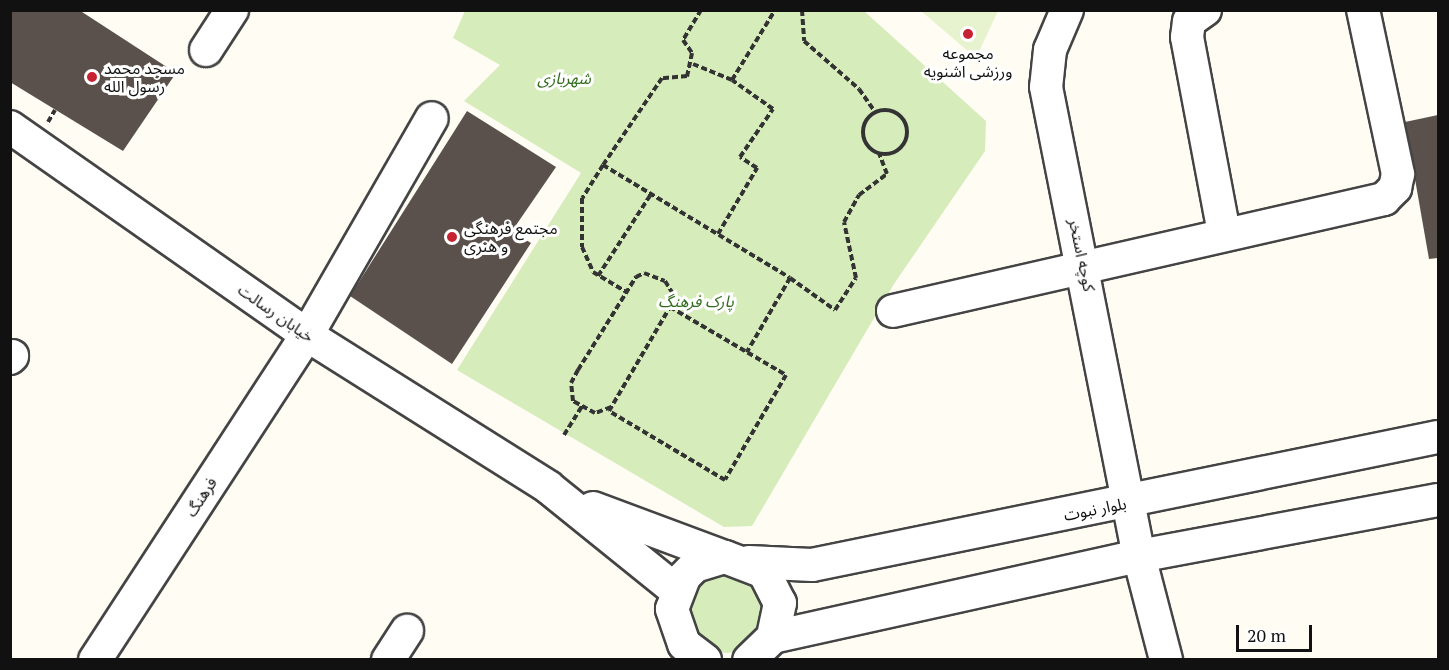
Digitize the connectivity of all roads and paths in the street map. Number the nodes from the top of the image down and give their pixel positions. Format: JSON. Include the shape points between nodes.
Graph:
{"nodes":[{"id":1,"x":232,"y":10,"type":"edge"},
{"id":2,"x":701,"y":10,"type":"edge"},
{"id":3,"x":775,"y":10,"type":"edge"},
{"id":4,"x":802,"y":10,"type":"edge"},
{"id":5,"x":1067,"y":10,"type":"edge"},
{"id":6,"x":1205,"y":10,"type":"edge"},
{"id":7,"x":1363,"y":10,"type":"edge"},
{"id":8,"x":206,"y":50,"type":"dead end"},
{"id":9,"x":693,"y":64,"type":"junction"},
{"id":10,"x":732,"y":80,"type":"junction"},
{"id":11,"x":875,"y":112,"type":"junction"},
{"id":12,"x":432,"y":118,"type":"dead end"},
{"id":13,"x":10,"y":127,"type":"edge"},
{"id":14,"x":879,"y":153,"type":"junction"},
{"id":15,"x":603,"y":165,"type":"junction"},
{"id":16,"x":651,"y":194,"type":"junction"},
{"id":17,"x":1224,"y":233,"type":"junction"},
{"id":18,"x":718,"y":234,"type":"junction"},
{"id":19,"x":1084,"y":263,"type":"junction"},
{"id":20,"x":598,"y":276,"type":"junction"},
{"id":21,"x":790,"y":278,"type":"junction"},
{"id":22,"x":626,"y":292,"type":"junction"},
{"id":23,"x":670,"y":307,"type":"junction"},
{"id":24,"x":893,"y":310,"type":"dead end"},
{"id":25,"x":307,"y":335,"type":"junction"},
{"id":26,"x":747,"y":352,"type":"junction"},
{"id":27,"x":582,"y":406,"type":"junction"},
{"id":28,"x":611,"y":407,"type":"junction"},
{"id":29,"x":564,"y":435,"type":"dead end"},
{"id":30,"x":1438,"y":437,"type":"edge"},
{"id":31,"x":548,"y":487,"type":"junction"},
{"id":32,"x":1438,"y":500,"type":"edge"},
{"id":33,"x":1129,"y":502,"type":"junction"},
{"id":34,"x":1139,"y":556,"type":"junction"},
{"id":35,"x":737,"y":559,"type":"junction"},
{"id":36,"x":676,"y":591,"type":"junction"},
{"id":37,"x":407,"y":631,"type":"dead end"},
{"id":38,"x":773,"y":637,"type":"junction"},
{"id":39,"x":95,"y":660,"type":"edge"},
{"id":40,"x":388,"y":660,"type":"edge"},
{"id":41,"x":705,"y":660,"type":"edge"},
{"id":42,"x":749,"y":660,"type":"edge"},
{"id":43,"x":1166,"y":660,"type":"edge"}],
"edges":[{"from":1,"to":8,"type":"street"},
{"from":2,"to":9,"type":"path","via":[[683,40],[689,44]]},
{"from":3,"to":10,"type":"path"},
{"from":4,"to":11,"type":"path","via":[[804,41],[859,89]]},
{"from":5,"to":19,"type":"street","name":"کوچه استخر","via":[[1050,50],[1046,87]]},
{"from":6,"to":17,"type":"street","via":[[1189,21],[1187,37]]},
{"from":7,"to":17,"type":"street","via":[[1398,174],[1395,188],[1384,199]]},
{"from":9,"to":10,"type":"path"},
{"from":9,"to":15,"type":"path","via":[[679,79],[662,78]]},
{"from":10,"to":18,"type":"path","via":[[774,109],[740,157],[757,168]]},
{"from":11,"to":14,"type":"path","via":[[864,123],[864,138]]},
{"from":11,"to":14,"type":"path","via":[[895,112],[906,128],[900,147]]},
{"from":12,"to":25,"type":"street","name":"فرهنگ"},
{"from":13,"to":25,"type":"street","name":"خیابان رسالت"},
{"from":14,"to":21,"type":"path","via":[[887,174],[859,195],[844,222],[856,278],[835,310]]},
{"from":15,"to":16,"type":"path"},
{"from":15,"to":20,"type":"path","via":[[582,198],[579,218],[582,247]]},
{"from":16,"to":18,"type":"path"},
{"from":16,"to":20,"type":"path"},
{"from":17,"to":19,"type":"street"},
{"from":18,"to":21,"type":"path"},
{"from":19,"to":24,"type":"street"},
{"from":19,"to":33,"type":"street","name":"کوچه استخر"},
{"from":20,"to":22,"type":"path"},
{"from":21,"to":26,"type":"path"},
{"from":22,"to":23,"type":"path","via":[[636,277],[654,275],[670,287]]},
{"from":22,"to":27,"type":"path","via":[[571,383],[573,401]]},
{"from":23,"to":26,"type":"path"},
{"from":23,"to":28,"type":"path"},
{"from":25,"to":31,"type":"street","name":"خیابان رسالت"},
{"from":25,"to":39,"type":"street","name":"فرهنگ"},
{"from":26,"to":28,"type":"path","via":[[786,375],[725,480],[609,411]]},
{"from":27,"to":28,"type":"path","via":[[595,412]]},
{"from":27,"to":29,"type":"path"},
{"from":30,"to":33,"type":"street","name":"بلوار نبوت"},
{"from":31,"to":35,"type":"street","via":[[640,529]]},
{"from":31,"to":36,"type":"street"},
{"from":32,"to":34,"type":"street"},
{"from":33,"to":34,"type":"street","name":"کوچه استخر"},
{"from":33,"to":35,"type":"street","name":"بلوار نبوت","via":[[812,565]]},
{"from":34,"to":38,"type":"street"},
{"from":34,"to":43,"type":"street","name":"کوچه استخر"},
{"from":35,"to":36,"type":"street","via":[[695,566]]},
{"from":35,"to":38,"type":"street","via":[[764,572],[780,603]]},
{"from":36,"to":41,"type":"street","via":[[675,627],[684,644]]},
{"from":37,"to":40,"type":"street"},
{"from":38,"to":42,"type":"street"}]}
